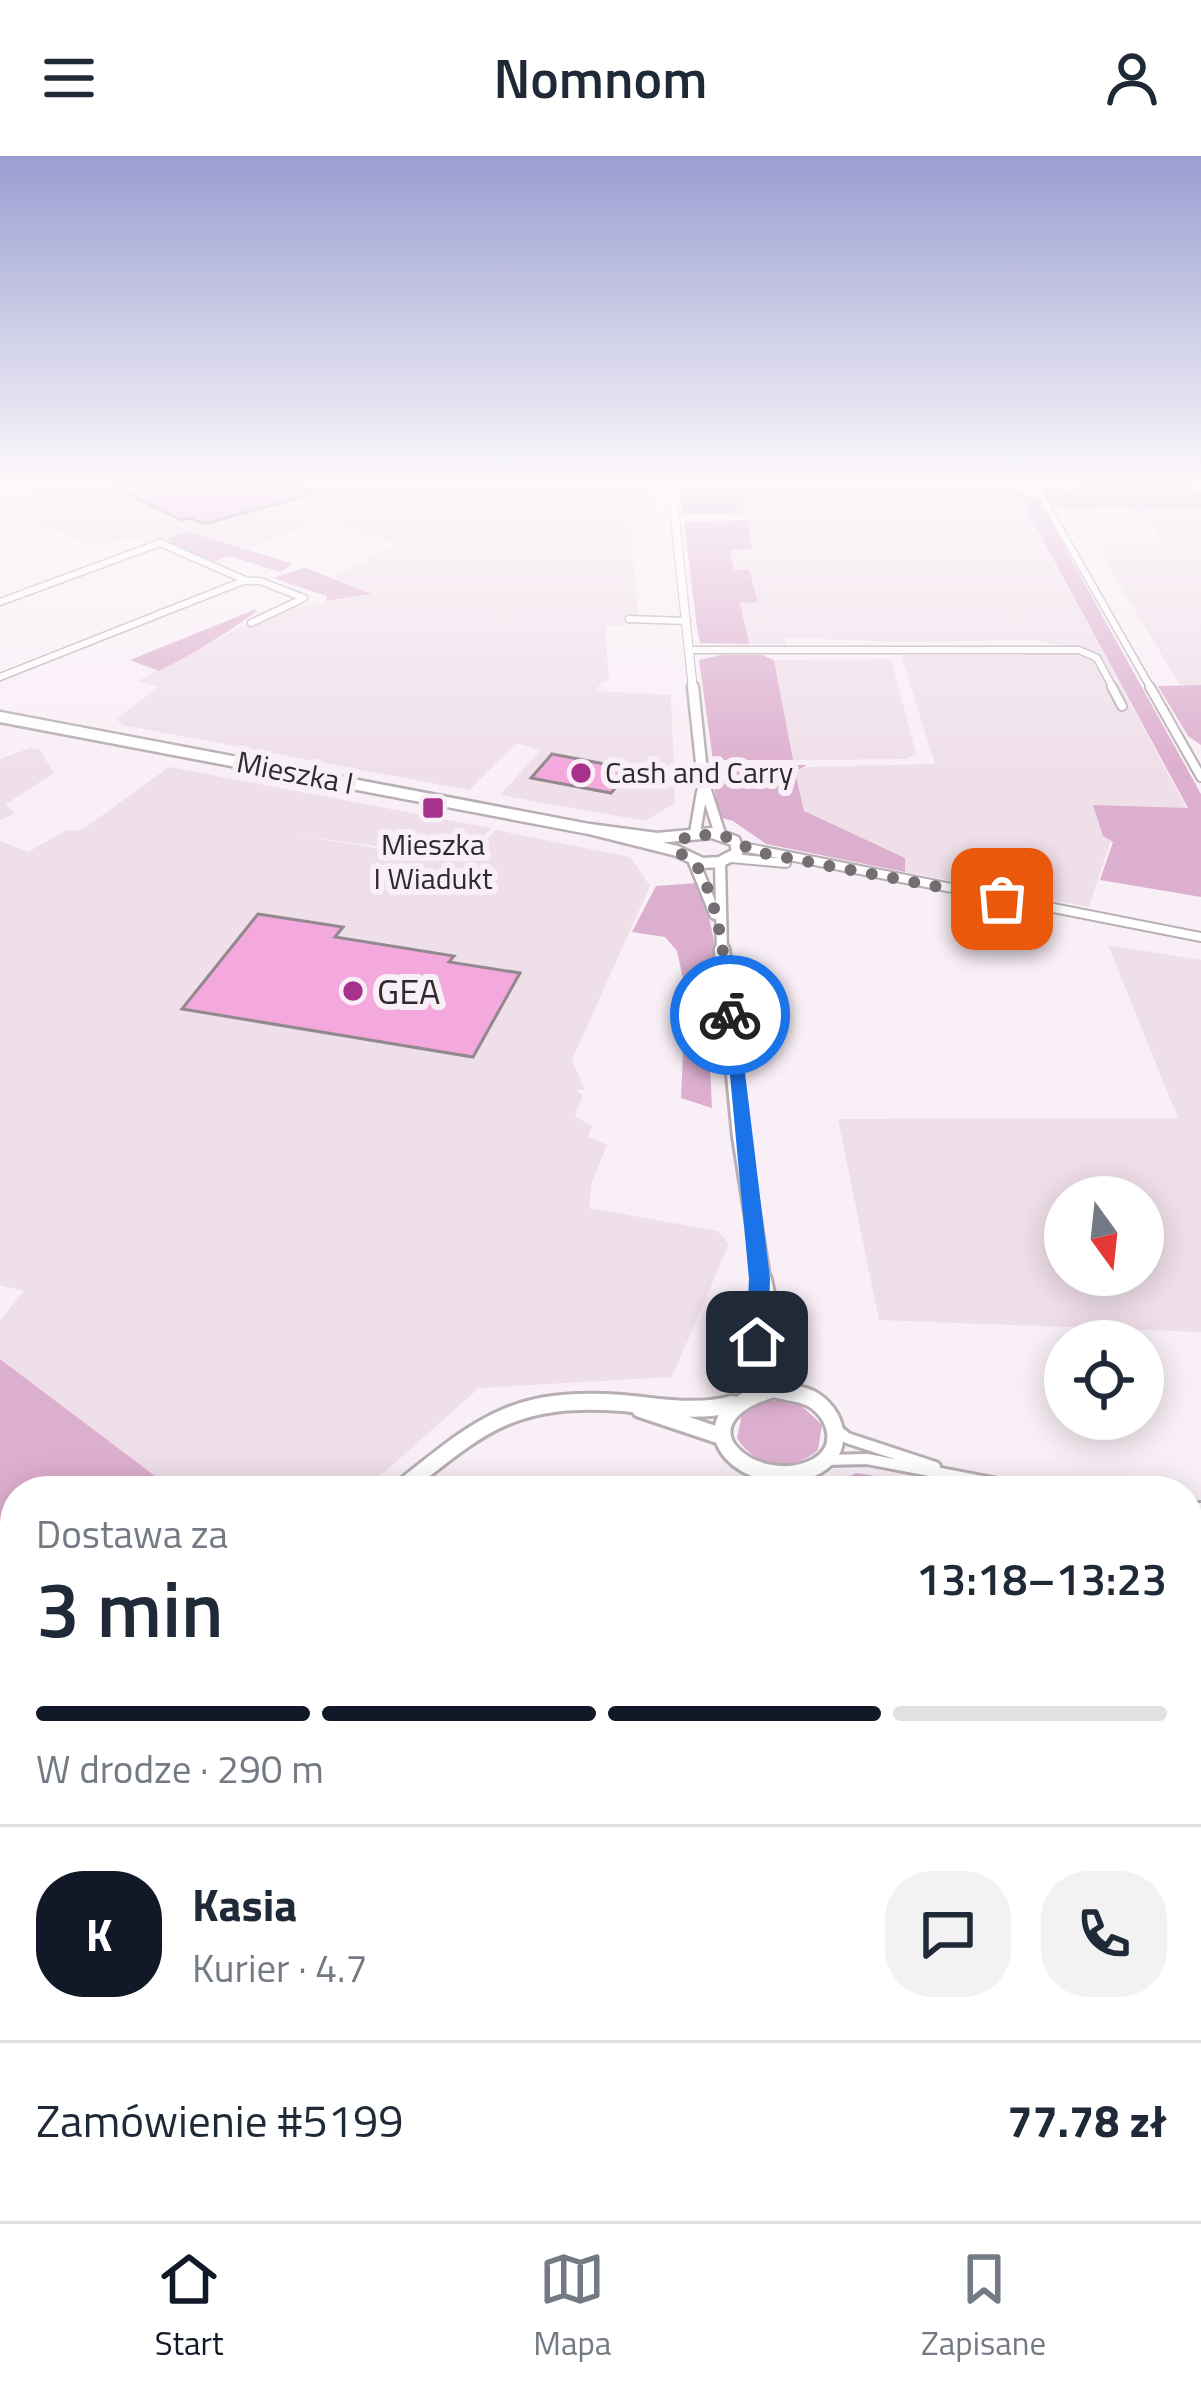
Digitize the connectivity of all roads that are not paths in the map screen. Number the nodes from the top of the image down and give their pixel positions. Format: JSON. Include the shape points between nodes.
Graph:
{"nodes":[{"id":1,"x":70,"y":576,"type":"edge"},
{"id":2,"x":243,"y":576,"type":"edge"},
{"id":3,"x":682,"y":576,"type":"edge"},
{"id":4,"x":1087,"y":576,"type":"edge"},
{"id":5,"x":243,"y":581,"type":"junction"},
{"id":6,"x":0,"y":602,"type":"edge"},
{"id":7,"x":629,"y":619,"type":"dead end"},
{"id":8,"x":687,"y":621,"type":"junction"},
{"id":9,"x":251,"y":623,"type":"dead end"},
{"id":10,"x":691,"y":650,"type":"junction"},
{"id":11,"x":0,"y":676,"type":"edge"},
{"id":12,"x":1122,"y":706,"type":"dead end"},
{"id":13,"x":0,"y":717,"type":"edge"},
{"id":14,"x":1201,"y":777,"type":"edge"},
{"id":15,"x":704,"y":781,"type":"junction"},
{"id":16,"x":695,"y":833,"type":"junction"},
{"id":17,"x":720,"y":834,"type":"junction"},
{"id":18,"x":679,"y":845,"type":"junction"},
{"id":19,"x":730,"y":856,"type":"junction"},
{"id":20,"x":694,"y":862,"type":"junction"},
{"id":21,"x":722,"y":936,"type":"junction"},
{"id":22,"x":1201,"y":937,"type":"edge"},
{"id":23,"x":759,"y":1279,"type":"junction"},
{"id":24,"x":752,"y":1392,"type":"junction"},
{"id":25,"x":794,"y":1392,"type":"junction"},
{"id":26,"x":732,"y":1404,"type":"junction"},
{"id":27,"x":629,"y":1405,"type":"junction"},
{"id":28,"x":836,"y":1429,"type":"junction"},
{"id":29,"x":721,"y":1436,"type":"junction"},
{"id":30,"x":825,"y":1461,"type":"junction"},
{"id":31,"x":945,"y":1472,"type":"junction"},
{"id":32,"x":765,"y":1473,"type":"junction"},
{"id":33,"x":416,"y":1476,"type":"edge"},
{"id":34,"x":767,"y":1476,"type":"edge"},
{"id":35,"x":777,"y":1476,"type":"edge"},
{"id":36,"x":807,"y":1476,"type":"edge"},
{"id":37,"x":964,"y":1476,"type":"edge"}],
"edges":[{"from":1,"to":6,"type":"street"},
{"from":2,"to":5,"type":"street"},
{"from":3,"to":8,"type":"main road"},
{"from":4,"to":14,"type":"street"},
{"from":5,"to":9,"type":"street","via":[[304,598]]},
{"from":5,"to":11,"type":"street"},
{"from":7,"to":8,"type":"street"},
{"from":8,"to":10,"type":"main road"},
{"from":10,"to":12,"type":"street","via":[[1078,650],[1097,658]]},
{"from":10,"to":15,"type":"main road"},
{"from":13,"to":18,"type":"main road","name":"Mieszka I"},
{"from":15,"to":16,"type":"main road"},
{"from":15,"to":17,"type":"main road"},
{"from":16,"to":17,"type":"main road"},
{"from":16,"to":18,"type":"main road"},
{"from":17,"to":19,"type":"main road"},
{"from":18,"to":20,"type":"main road","name":"Mieszka I"},
{"from":19,"to":20,"type":"main road"},
{"from":19,"to":21,"type":"main road"},
{"from":19,"to":22,"type":"street"},
{"from":20,"to":21,"type":"main road"},
{"from":21,"to":23,"type":"main road"},
{"from":23,"to":24,"type":"main road"},
{"from":23,"to":25,"type":"main road"},
{"from":24,"to":25,"type":"main road"},
{"from":24,"to":26,"type":"main road"},
{"from":25,"to":28,"type":"main road","via":[[823,1407]]},
{"from":26,"to":27,"type":"main road"},
{"from":26,"to":29,"type":"main road"},
{"from":27,"to":29,"type":"main road"},
{"from":27,"to":33,"type":"main road","via":[[565,1401],[508,1413]]},
{"from":28,"to":30,"type":"main road"},
{"from":28,"to":31,"type":"street"},
{"from":29,"to":32,"type":"main road","via":[[741,1463]]},
{"from":30,"to":31,"type":"street","via":[[851,1457]]},
{"from":30,"to":36,"type":"main road"},
{"from":31,"to":37,"type":"street"},
{"from":32,"to":34,"type":"main road"},
{"from":32,"to":35,"type":"main road"}]}
